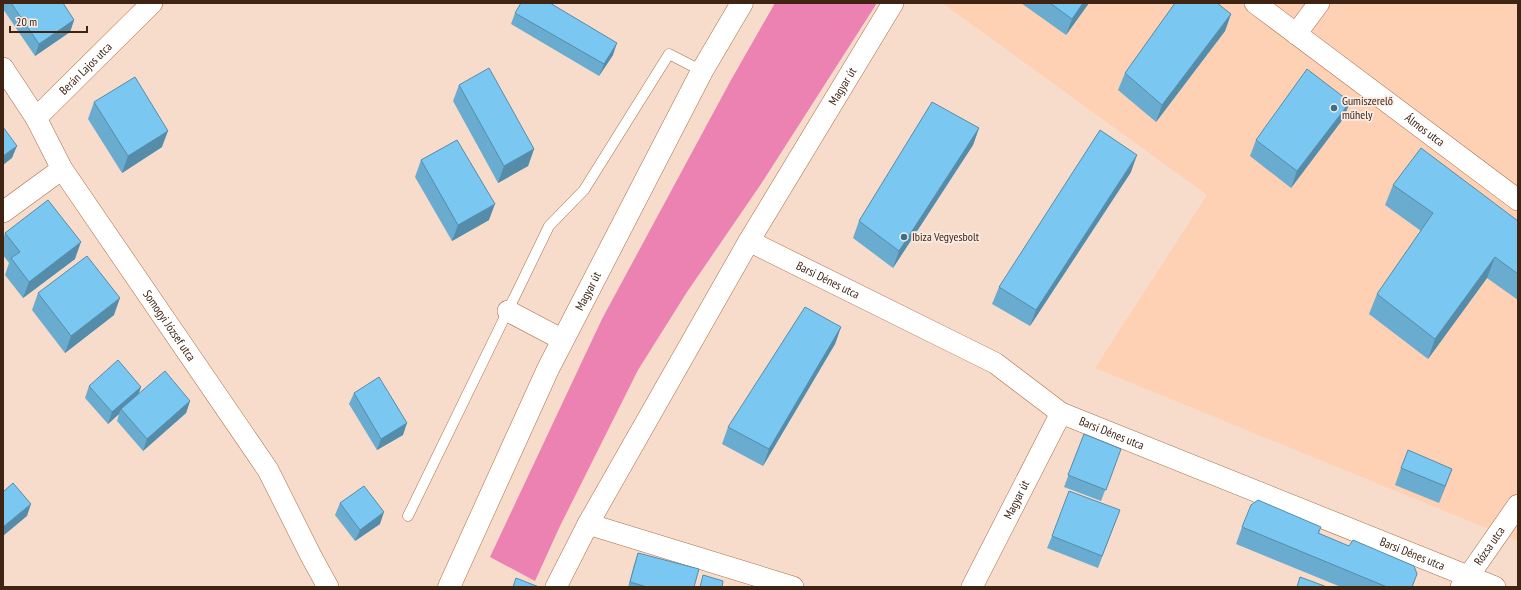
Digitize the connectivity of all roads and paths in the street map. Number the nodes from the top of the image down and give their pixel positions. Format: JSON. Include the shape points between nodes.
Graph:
{"nodes":[{"id":1,"x":152,"y":3,"type":"edge"},
{"id":2,"x":742,"y":3,"type":"edge"},
{"id":3,"x":893,"y":3,"type":"edge"},
{"id":4,"x":1255,"y":3,"type":"edge"},
{"id":5,"x":1319,"y":3,"type":"edge"},
{"id":6,"x":1296,"y":34,"type":"junction"},
{"id":7,"x":3,"y":68,"type":"edge"},
{"id":8,"x":702,"y":71,"type":"junction"},
{"id":9,"x":36,"y":118,"type":"junction"},
{"id":10,"x":62,"y":169,"type":"junction"},
{"id":11,"x":1518,"y":200,"type":"edge"},
{"id":12,"x":3,"y":212,"type":"edge"},
{"id":13,"x":749,"y":241,"type":"junction"},
{"id":14,"x":508,"y":311,"type":"junction"},
{"id":15,"x":563,"y":340,"type":"junction"},
{"id":16,"x":1061,"y":413,"type":"junction"},
{"id":17,"x":1518,"y":505,"type":"edge"},
{"id":18,"x":408,"y":516,"type":"dead end"},
{"id":19,"x":588,"y":524,"type":"junction"},
{"id":20,"x":1465,"y":582,"type":"edge"},
{"id":21,"x":328,"y":587,"type":"edge"},
{"id":22,"x":449,"y":587,"type":"edge"},
{"id":23,"x":556,"y":587,"type":"edge"},
{"id":24,"x":793,"y":587,"type":"edge"},
{"id":25,"x":972,"y":587,"type":"edge"},
{"id":26,"x":1495,"y":587,"type":"edge"}],
"edges":[{"from":1,"to":9,"type":"street","name":"Berán Lajos utca"},
{"from":2,"to":8,"type":"street","name":"Magyar út"},
{"from":3,"to":13,"type":"street","name":"Magyar út"},
{"from":4,"to":6,"type":"street","name":"Álmos utca"},
{"from":5,"to":6,"type":"street"},
{"from":6,"to":11,"type":"street","name":"Álmos utca"},
{"from":7,"to":9,"type":"street","name":"Somogyi József utca"},
{"from":8,"to":14,"type":"lane","via":[[669,54],[584,190],[549,226]]},
{"from":8,"to":15,"type":"street","name":"Magyar út"},
{"from":9,"to":10,"type":"street","name":"Somogyi József utca"},
{"from":10,"to":12,"type":"street"},
{"from":10,"to":21,"type":"street","name":"Somogyi József utca","via":[[268,470]]},
{"from":13,"to":16,"type":"street","name":"Barsi Dénes utca","via":[[995,363]]},
{"from":13,"to":19,"type":"street","name":"Magyar út"},
{"from":14,"to":15,"type":"street"},
{"from":14,"to":18,"type":"lane"},
{"from":15,"to":22,"type":"street","name":"Magyar út"},
{"from":16,"to":20,"type":"street","name":"Barsi Dénes utca"},
{"from":16,"to":25,"type":"street","name":"Magyar út"},
{"from":17,"to":20,"type":"street","name":"Rózsa utca"},
{"from":19,"to":23,"type":"street","name":"Magyar út"},
{"from":19,"to":24,"type":"street"},
{"from":20,"to":26,"type":"street","name":"Barsi Dénes utca"}]}
